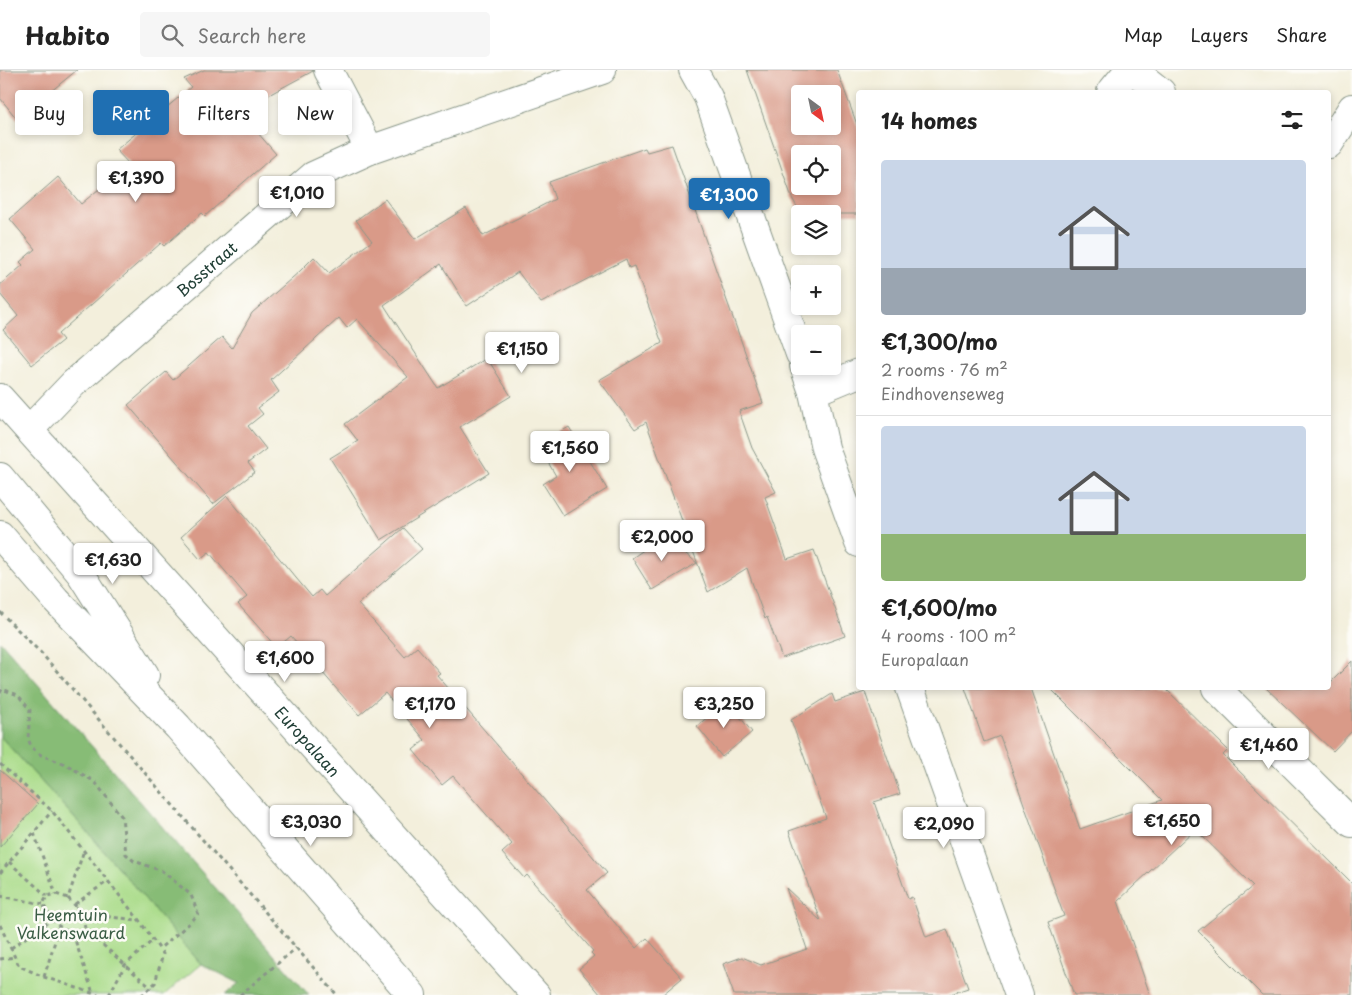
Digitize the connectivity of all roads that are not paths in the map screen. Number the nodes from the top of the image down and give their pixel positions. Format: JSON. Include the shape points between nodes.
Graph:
{"nodes":[{"id":1,"x":328,"y":70,"type":"edge"},
{"id":2,"x":602,"y":70,"type":"edge"},
{"id":3,"x":693,"y":70,"type":"edge"},
{"id":4,"x":1131,"y":70,"type":"edge"},
{"id":5,"x":1113,"y":90,"type":"edge"},
{"id":6,"x":1157,"y":90,"type":"edge"},
{"id":7,"x":1352,"y":108,"type":"edge"},
{"id":8,"x":1331,"y":141,"type":"edge"},
{"id":9,"x":370,"y":150,"type":"junction"},
{"id":10,"x":791,"y":329,"type":"edge"},
{"id":11,"x":856,"y":374,"type":"edge"},
{"id":12,"x":807,"y":375,"type":"edge"},
{"id":13,"x":813,"y":392,"type":"junction"},
{"id":14,"x":0,"y":398,"type":"edge"},
{"id":15,"x":29,"y":430,"type":"junction"},
{"id":16,"x":0,"y":477,"type":"edge"},
{"id":17,"x":0,"y":535,"type":"edge"},
{"id":18,"x":856,"y":536,"type":"edge"},
{"id":19,"x":911,"y":690,"type":"edge"},
{"id":20,"x":1218,"y":690,"type":"edge"},
{"id":21,"x":178,"y":727,"type":"junction"},
{"id":22,"x":1352,"y":823,"type":"edge"},
{"id":23,"x":412,"y":995,"type":"edge"},
{"id":24,"x":536,"y":995,"type":"edge"},
{"id":25,"x":1019,"y":995,"type":"edge"}],
"edges":[{"from":1,"to":9,"type":"street"},
{"from":2,"to":9,"type":"street","name":"Bosstraat"},
{"from":3,"to":10,"type":"street","via":[[708,97]]},
{"from":4,"to":5,"type":"street"},
{"from":4,"to":6,"type":"street"},
{"from":7,"to":8,"type":"street"},
{"from":9,"to":15,"type":"street","name":"Bosstraat","via":[[313,176],[74,383]]},
{"from":11,"to":13,"type":"street"},
{"from":12,"to":13,"type":"street"},
{"from":13,"to":18,"type":"street","via":[[825,448]]},
{"from":14,"to":15,"type":"street","name":"Europalaan"},
{"from":15,"to":24,"type":"street","name":"Europalaan"},
{"from":16,"to":21,"type":"street","via":[[81,574]]},
{"from":17,"to":21,"type":"street","via":[[56,600]]},
{"from":19,"to":25,"type":"street"},
{"from":20,"to":22,"type":"street"},
{"from":21,"to":23,"type":"street"}]}
